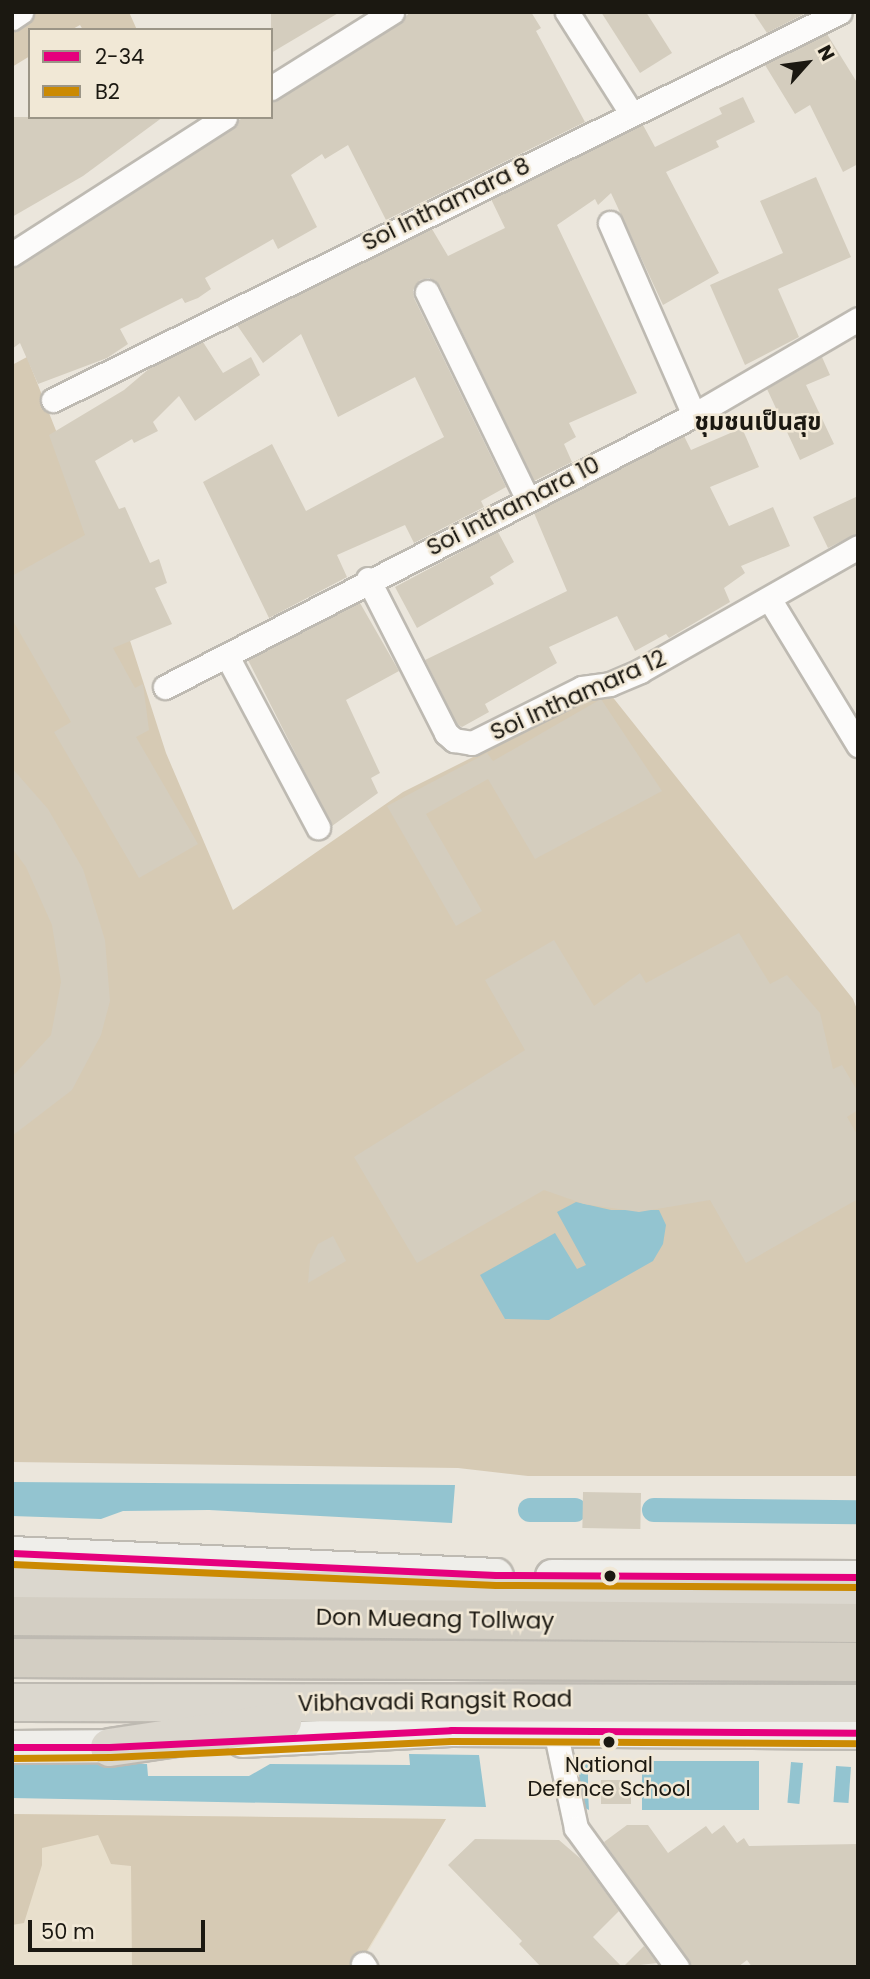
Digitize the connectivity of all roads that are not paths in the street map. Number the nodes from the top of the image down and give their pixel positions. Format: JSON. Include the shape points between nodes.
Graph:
{"nodes":[{"id":1,"x":21,"y":12,"type":"edge"},
{"id":2,"x":392,"y":12,"type":"edge"},
{"id":3,"x":567,"y":12,"type":"edge"},
{"id":4,"x":840,"y":12,"type":"edge"},
{"id":5,"x":12,"y":18,"type":"edge"},
{"id":6,"x":273,"y":87,"type":"edge"},
{"id":7,"x":631,"y":113,"type":"junction"},
{"id":8,"x":222,"y":119,"type":"edge"},
{"id":9,"x":610,"y":223,"type":"dead end"},
{"id":10,"x":12,"y":254,"type":"edge"},
{"id":11,"x":427,"y":292,"type":"dead end"},
{"id":12,"x":858,"y":319,"type":"edge"},
{"id":13,"x":53,"y":400,"type":"dead end"},
{"id":14,"x":694,"y":415,"type":"junction"},
{"id":15,"x":527,"y":498,"type":"junction"},
{"id":16,"x":858,"y":547,"type":"edge"},
{"id":17,"x":368,"y":579,"type":"junction"},
{"id":18,"x":770,"y":600,"type":"junction"},
{"id":19,"x":227,"y":656,"type":"junction"},
{"id":20,"x":165,"y":687,"type":"dead end"},
{"id":21,"x":858,"y":744,"type":"edge"},
{"id":22,"x":318,"y":827,"type":"dead end"},
{"id":23,"x":12,"y":1552,"type":"edge"},
{"id":24,"x":858,"y":1577,"type":"edge"},
{"id":25,"x":12,"y":1584,"type":"edge"},
{"id":26,"x":858,"y":1599,"type":"edge"},
{"id":27,"x":12,"y":1616,"type":"edge"},
{"id":28,"x":858,"y":1623,"type":"edge"},
{"id":29,"x":12,"y":1658,"type":"edge"},
{"id":30,"x":858,"y":1662,"type":"edge"},
{"id":31,"x":12,"y":1702,"type":"edge"},
{"id":32,"x":411,"y":1703,"type":"junction"},
{"id":33,"x":858,"y":1703,"type":"edge"},
{"id":34,"x":555,"y":1730,"type":"junction"},
{"id":35,"x":858,"y":1733,"type":"edge"},
{"id":36,"x":12,"y":1746,"type":"edge"},
{"id":37,"x":108,"y":1747,"type":"junction"},
{"id":38,"x":677,"y":1967,"type":"edge"}],
"edges":[{"from":1,"to":5,"type":"street"},
{"from":2,"to":6,"type":"street"},
{"from":3,"to":7,"type":"street"},
{"from":4,"to":7,"type":"street","name":"Soi Inthamara 8"},
{"from":7,"to":13,"type":"street","name":"Soi Inthamara 8"},
{"from":8,"to":10,"type":"street"},
{"from":9,"to":14,"type":"street"},
{"from":11,"to":15,"type":"street"},
{"from":12,"to":14,"type":"street","name":"Soi Inthamara 10"},
{"from":14,"to":15,"type":"street","name":"Soi Inthamara 10"},
{"from":15,"to":17,"type":"street","name":"Soi Inthamara 10"},
{"from":16,"to":18,"type":"street","name":"Soi Inthamara 12"},
{"from":17,"to":18,"type":"street","name":"Soi Inthamara 12","via":[[446,733],[463,743],[472,743],[582,688],[625,678]]},
{"from":17,"to":19,"type":"street","name":"Soi Inthamara 10"},
{"from":18,"to":21,"type":"street"},
{"from":19,"to":20,"type":"street","name":"Soi Inthamara 10"},
{"from":19,"to":22,"type":"street"},
{"from":23,"to":24,"type":"main road","via":[[496,1575]]},
{"from":25,"to":26,"type":"highway"},
{"from":27,"to":28,"type":"highway","name":"Don Mueang Tollway"},
{"from":29,"to":30,"type":"highway","name":"Don Mueang Tollway"},
{"from":31,"to":32,"type":"highway","name":"Vibhavadi Rangsit Road"},
{"from":32,"to":33,"type":"highway","name":"Vibhavadi Rangsit Road"},
{"from":32,"to":37,"type":"highway"},
{"from":34,"to":35,"type":"main road","name":"Vibhavadi Rangsit Road"},
{"from":34,"to":37,"type":"main road","name":"Vibhavadi Rangsit Road","via":[[450,1730]]},
{"from":34,"to":38,"type":"street","via":[[576,1828]]},
{"from":36,"to":37,"type":"main road","name":"Vibhavadi Rangsit Road"}]}
